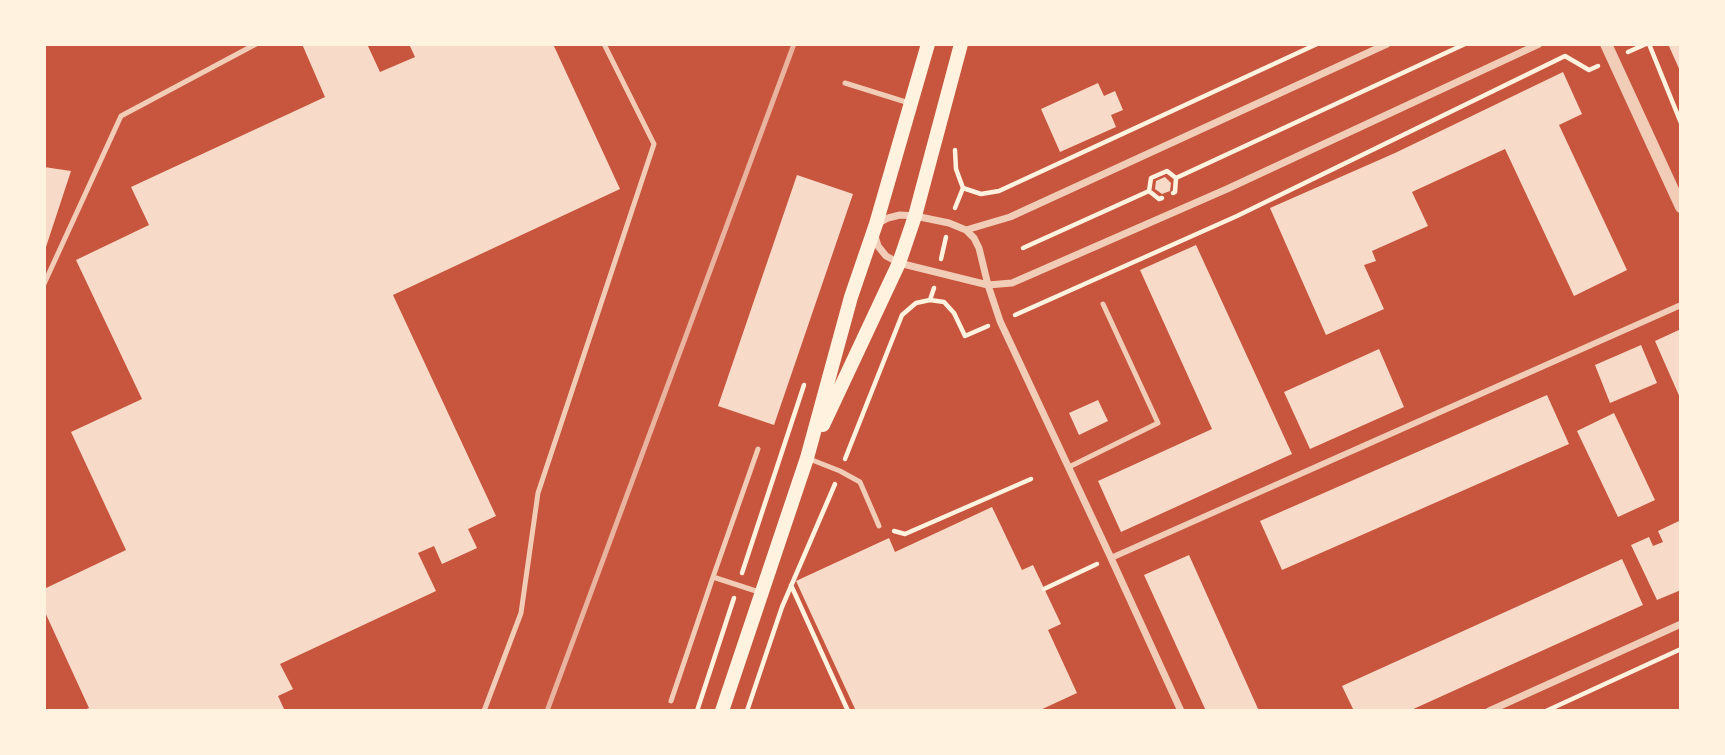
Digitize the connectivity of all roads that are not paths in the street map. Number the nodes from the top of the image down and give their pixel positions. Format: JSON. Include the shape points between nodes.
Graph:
{"nodes":[{"id":1,"x":256,"y":44,"type":"edge"},
{"id":2,"x":604,"y":44,"type":"edge"},
{"id":3,"x":928,"y":44,"type":"edge"},
{"id":4,"x":961,"y":44,"type":"edge"},
{"id":5,"x":1387,"y":44,"type":"edge"},
{"id":6,"x":1539,"y":44,"type":"edge"},
{"id":7,"x":1606,"y":44,"type":"edge"},
{"id":8,"x":845,"y":83,"type":"dead end"},
{"id":9,"x":912,"y":104,"type":"junction"},
{"id":10,"x":1681,"y":207,"type":"edge"},
{"id":11,"x":915,"y":216,"type":"junction"},
{"id":12,"x":875,"y":228,"type":"junction"},
{"id":13,"x":966,"y":230,"type":"junction"},
{"id":14,"x":899,"y":263,"type":"junction"},
{"id":15,"x":44,"y":284,"type":"edge"},
{"id":16,"x":988,"y":285,"type":"junction"},
{"id":17,"x":1103,"y":304,"type":"dead end"},
{"id":18,"x":1681,"y":305,"type":"edge"},
{"id":19,"x":758,"y":449,"type":"dead end"},
{"id":20,"x":807,"y":458,"type":"junction"},
{"id":21,"x":1069,"y":467,"type":"junction"},
{"id":22,"x":879,"y":526,"type":"road end"},
{"id":23,"x":1111,"y":558,"type":"junction"},
{"id":24,"x":713,"y":577,"type":"junction"},
{"id":25,"x":762,"y":593,"type":"junction"},
{"id":26,"x":1681,"y":624,"type":"edge"},
{"id":27,"x":671,"y":701,"type":"dead end"},
{"id":28,"x":484,"y":711,"type":"edge"},
{"id":29,"x":722,"y":711,"type":"edge"},
{"id":30,"x":1181,"y":711,"type":"edge"},
{"id":31,"x":1489,"y":711,"type":"edge"}],
"edges":[{"from":1,"to":15,"type":"lane","via":[[121,116]]},
{"from":2,"to":28,"type":"lane","via":[[654,144],[538,493],[521,613]]},
{"from":3,"to":9,"type":"main road"},
{"from":4,"to":11,"type":"main road"},
{"from":5,"to":13,"type":"street","via":[[1010,217]]},
{"from":6,"to":16,"type":"street","via":[[1227,189],[1012,283]]},
{"from":7,"to":10,"type":"street"},
{"from":8,"to":9,"type":"lane"},
{"from":9,"to":12,"type":"main road"},
{"from":11,"to":12,"type":"street","via":[[888,218]]},
{"from":11,"to":13,"type":"street"},
{"from":11,"to":14,"type":"main road"},
{"from":12,"to":14,"type":"street","via":[[878,246]]},
{"from":12,"to":20,"type":"main road"},
{"from":13,"to":16,"type":"street","via":[[979,248]]},
{"from":14,"to":16,"type":"street"},
{"from":14,"to":20,"type":"main road"},
{"from":16,"to":21,"type":"street","via":[[1000,321]]},
{"from":17,"to":21,"type":"lane","via":[[1158,423]]},
{"from":18,"to":23,"type":"street"},
{"from":19,"to":24,"type":"lane"},
{"from":20,"to":22,"type":"lane","via":[[860,482]]},
{"from":20,"to":25,"type":"main road"},
{"from":21,"to":23,"type":"street"},
{"from":23,"to":30,"type":"street"},
{"from":24,"to":25,"type":"lane"},
{"from":24,"to":27,"type":"lane"},
{"from":25,"to":29,"type":"main road"},
{"from":26,"to":31,"type":"street"}]}
